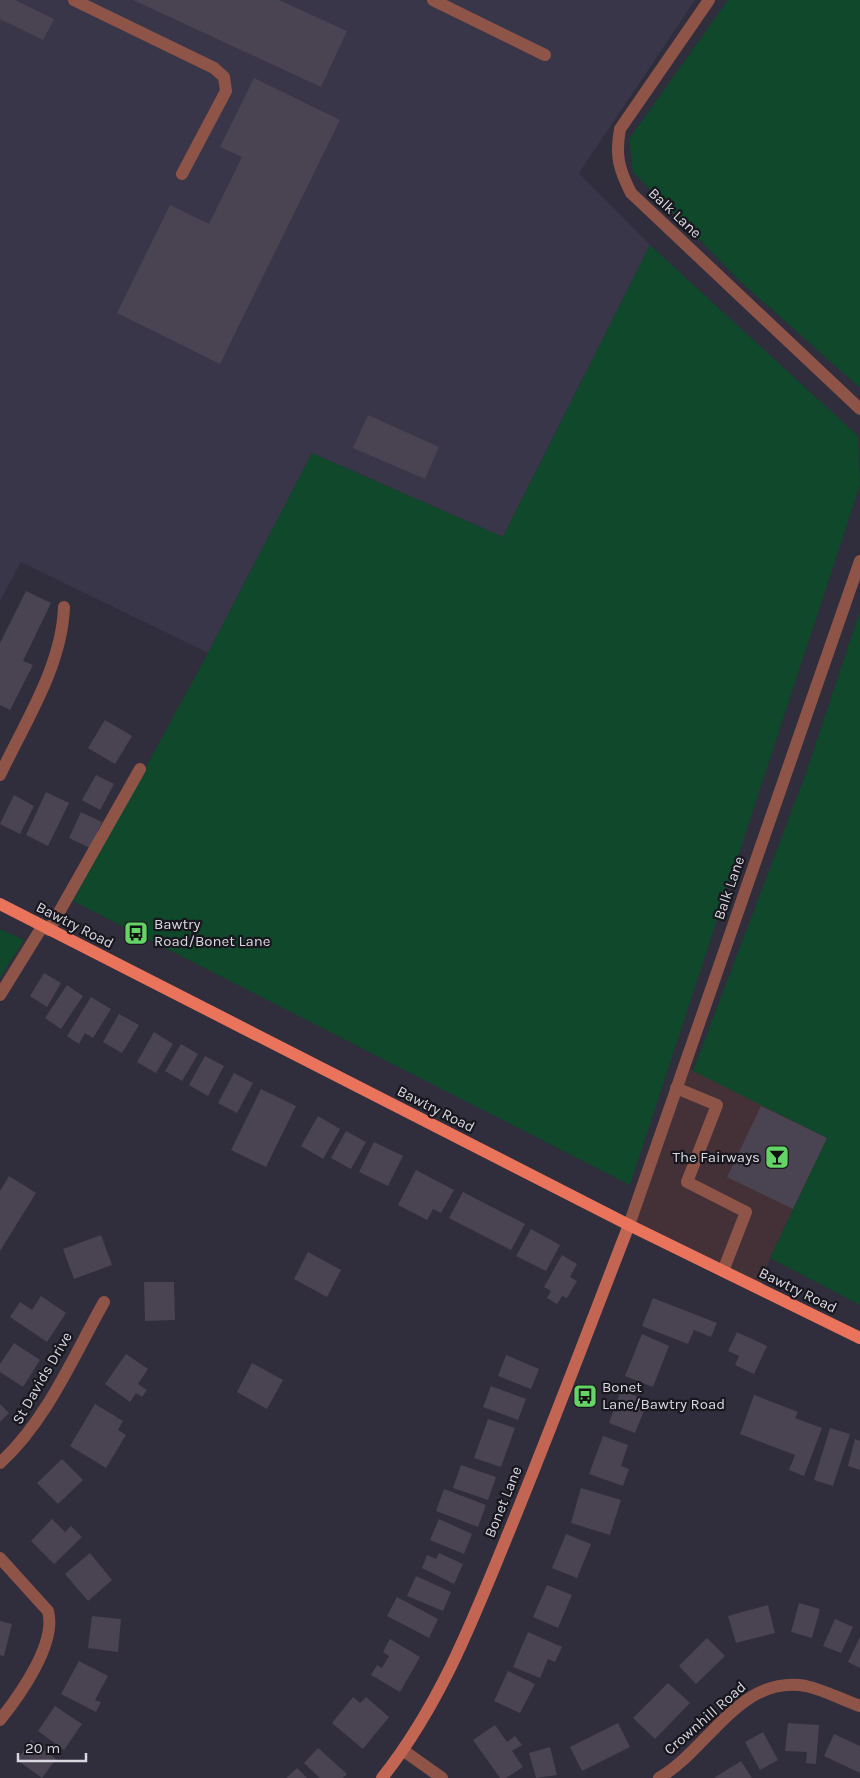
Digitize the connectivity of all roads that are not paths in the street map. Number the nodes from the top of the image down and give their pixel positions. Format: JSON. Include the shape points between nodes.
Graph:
{"nodes":[{"id":1,"x":74,"y":0,"type":"edge"},
{"id":2,"x":433,"y":0,"type":"edge"},
{"id":3,"x":709,"y":0,"type":"edge"},
{"id":4,"x":545,"y":55,"type":"dead end"},
{"id":5,"x":182,"y":174,"type":"dead end"},
{"id":6,"x":860,"y":410,"type":"edge"},
{"id":7,"x":860,"y":561,"type":"edge"},
{"id":8,"x":64,"y":606,"type":"dead end"},
{"id":9,"x":140,"y":769,"type":"dead end"},
{"id":10,"x":0,"y":776,"type":"edge"},
{"id":11,"x":0,"y":904,"type":"edge"},
{"id":12,"x":46,"y":929,"type":"junction"},
{"id":13,"x":0,"y":995,"type":"edge"},
{"id":14,"x":676,"y":1088,"type":"junction"},
{"id":15,"x":629,"y":1225,"type":"junction"},
{"id":16,"x":723,"y":1271,"type":"junction"},
{"id":17,"x":104,"y":1302,"type":"dead end"},
{"id":18,"x":860,"y":1338,"type":"edge"},
{"id":19,"x":0,"y":1464,"type":"edge"},
{"id":20,"x":0,"y":1558,"type":"edge"},
{"id":21,"x":860,"y":1706,"type":"edge"},
{"id":22,"x":0,"y":1720,"type":"edge"},
{"id":23,"x":404,"y":1751,"type":"junction"},
{"id":24,"x":382,"y":1778,"type":"edge"},
{"id":25,"x":442,"y":1778,"type":"edge"},
{"id":26,"x":659,"y":1778,"type":"edge"}],
"edges":[{"from":1,"to":5,"type":"street","via":[[214,68],[224,78],[226,91]]},
{"from":2,"to":4,"type":"street"},
{"from":3,"to":6,"type":"street","name":"Balk Lane","via":[[620,129],[616,151],[621,173],[631,193]]},
{"from":7,"to":14,"type":"street","name":"Balk Lane"},
{"from":8,"to":10,"type":"street","via":[[63,629],[51,668]]},
{"from":9,"to":12,"type":"street"},
{"from":11,"to":12,"type":"main road","name":"Bawtry Road"},
{"from":12,"to":13,"type":"street"},
{"from":12,"to":15,"type":"main road","name":"Bawtry Road"},
{"from":14,"to":15,"type":"street","name":"Balk Lane"},
{"from":14,"to":16,"type":"street","via":[[718,1105],[687,1182],[746,1212]]},
{"from":15,"to":16,"type":"main road","name":"Bawtry Road"},
{"from":15,"to":23,"type":"main road","name":"Bonet Lane","via":[[476,1612],[448,1674]]},
{"from":16,"to":18,"type":"main road","name":"Bawtry Road"},
{"from":17,"to":19,"type":"street","name":"St Davids Drive","via":[[40,1418],[27,1437]]},
{"from":20,"to":22,"type":"street","via":[[48,1611],[50,1620],[43,1651]]},
{"from":21,"to":26,"type":"street","name":"Crownhill Road","via":[[807,1686],[765,1688],[749,1698]]},
{"from":23,"to":24,"type":"main road","name":"Bonet Lane"},
{"from":23,"to":25,"type":"street"}]}
